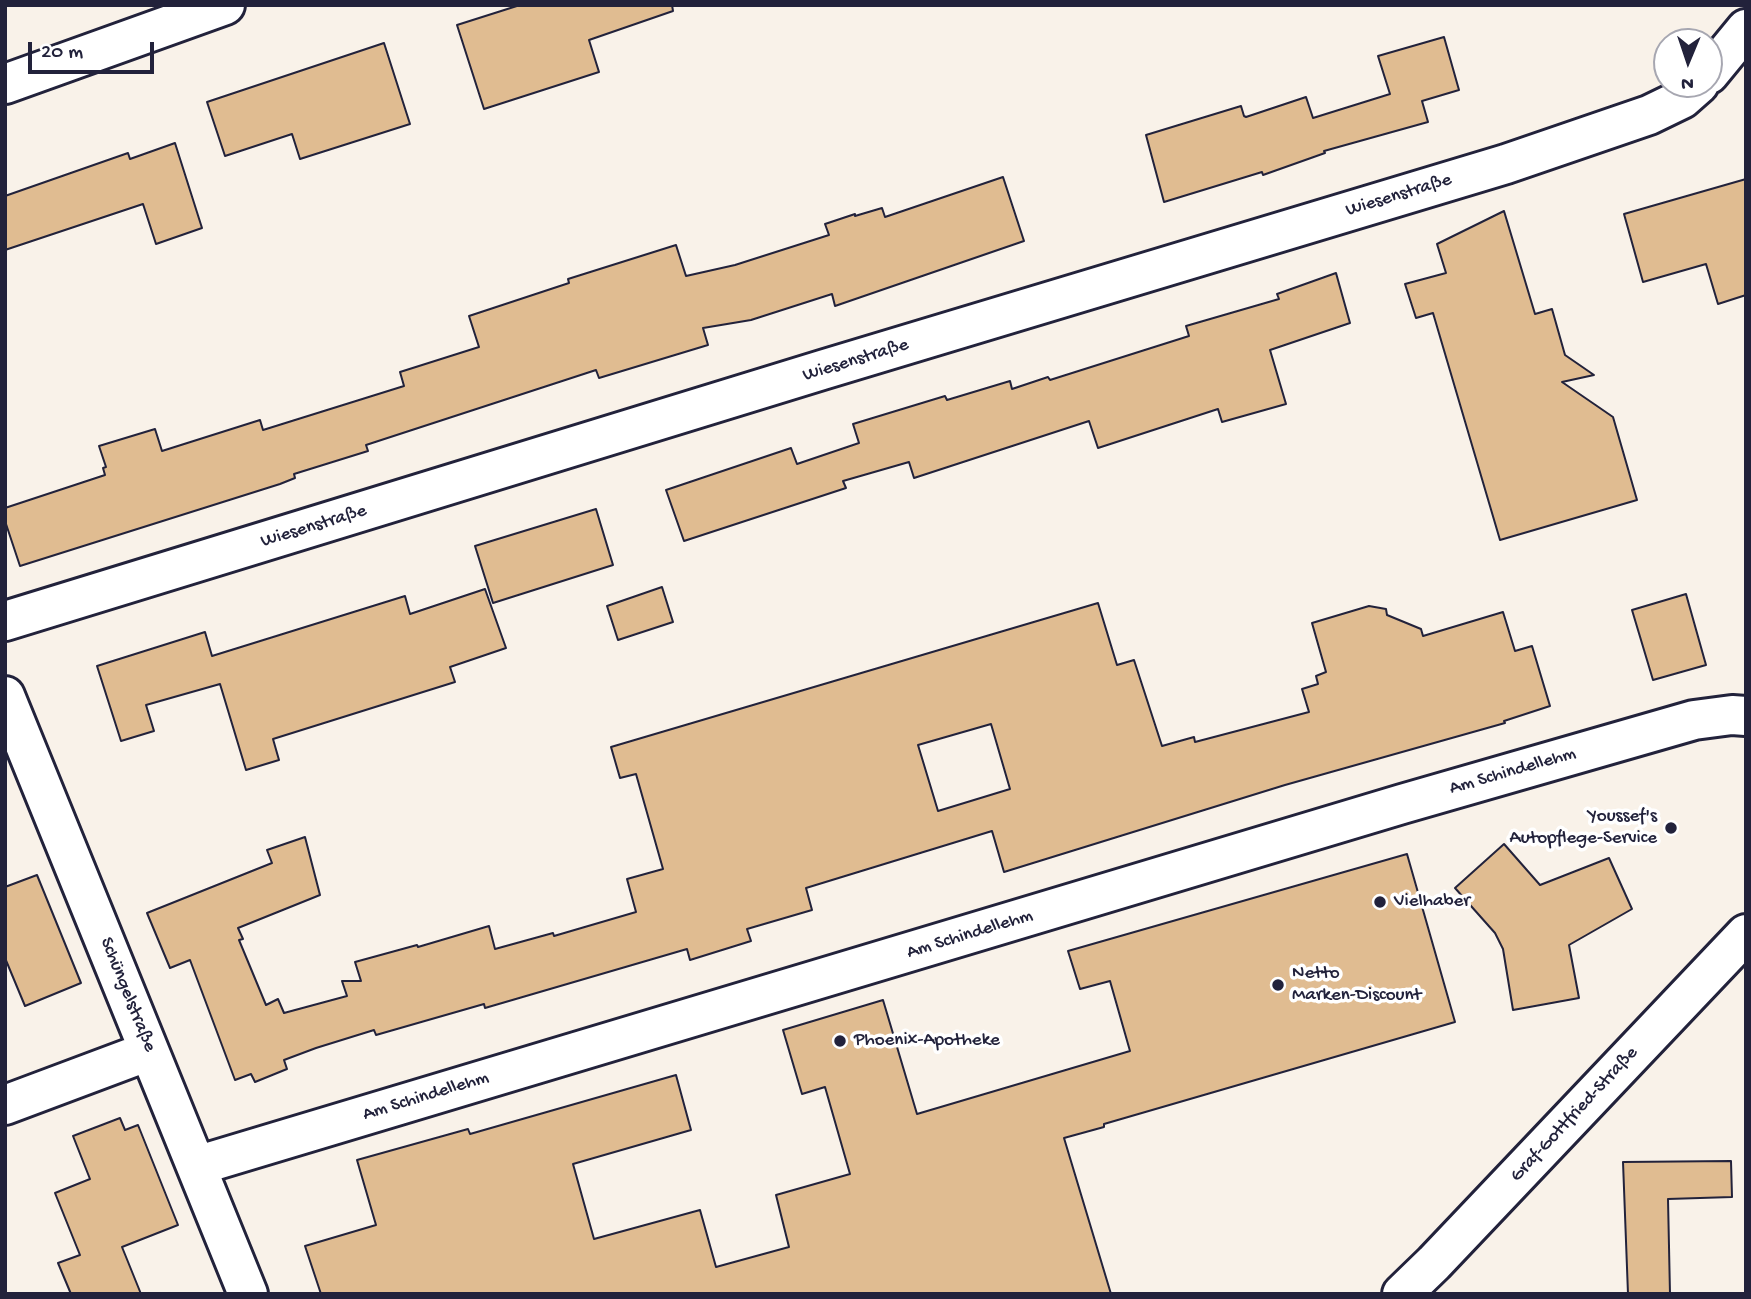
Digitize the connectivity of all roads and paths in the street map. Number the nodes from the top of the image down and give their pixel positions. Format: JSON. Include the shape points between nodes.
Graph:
{"nodes":[{"id":1,"x":226,"y":5,"type":"edge"},
{"id":2,"x":1746,"y":29,"type":"edge"},
{"id":3,"x":1723,"y":57,"type":"edge"},
{"id":4,"x":5,"y":84,"type":"edge"},
{"id":5,"x":1683,"y":98,"type":"edge"},
{"id":6,"x":5,"y":621,"type":"edge"},
{"id":7,"x":5,"y":696,"type":"edge"},
{"id":8,"x":1746,"y":716,"type":"edge"},
{"id":9,"x":1746,"y":934,"type":"edge"},
{"id":10,"x":149,"y":1051,"type":"junction"},
{"id":11,"x":5,"y":1105,"type":"edge"},
{"id":12,"x":196,"y":1166,"type":"junction"},
{"id":13,"x":248,"y":1294,"type":"edge"},
{"id":14,"x":1402,"y":1294,"type":"edge"}],
"edges":[{"from":1,"to":4,"type":"street"},
{"from":2,"to":3,"type":"street"},
{"from":5,"to":6,"type":"street","name":"Wiesenstraße","via":[[1649,116],[1506,164]]},
{"from":7,"to":10,"type":"street","name":"Schüngelstraße"},
{"from":8,"to":12,"type":"street","name":"Am Schindellehm","via":[[1694,720],[1402,804]]},
{"from":9,"to":14,"type":"street","name":"Graf-Gottfried-Straße"},
{"from":10,"to":11,"type":"street"},
{"from":10,"to":12,"type":"street","name":"Schüngelstraße"},
{"from":12,"to":13,"type":"street","name":"Schüngelstraße"}]}
